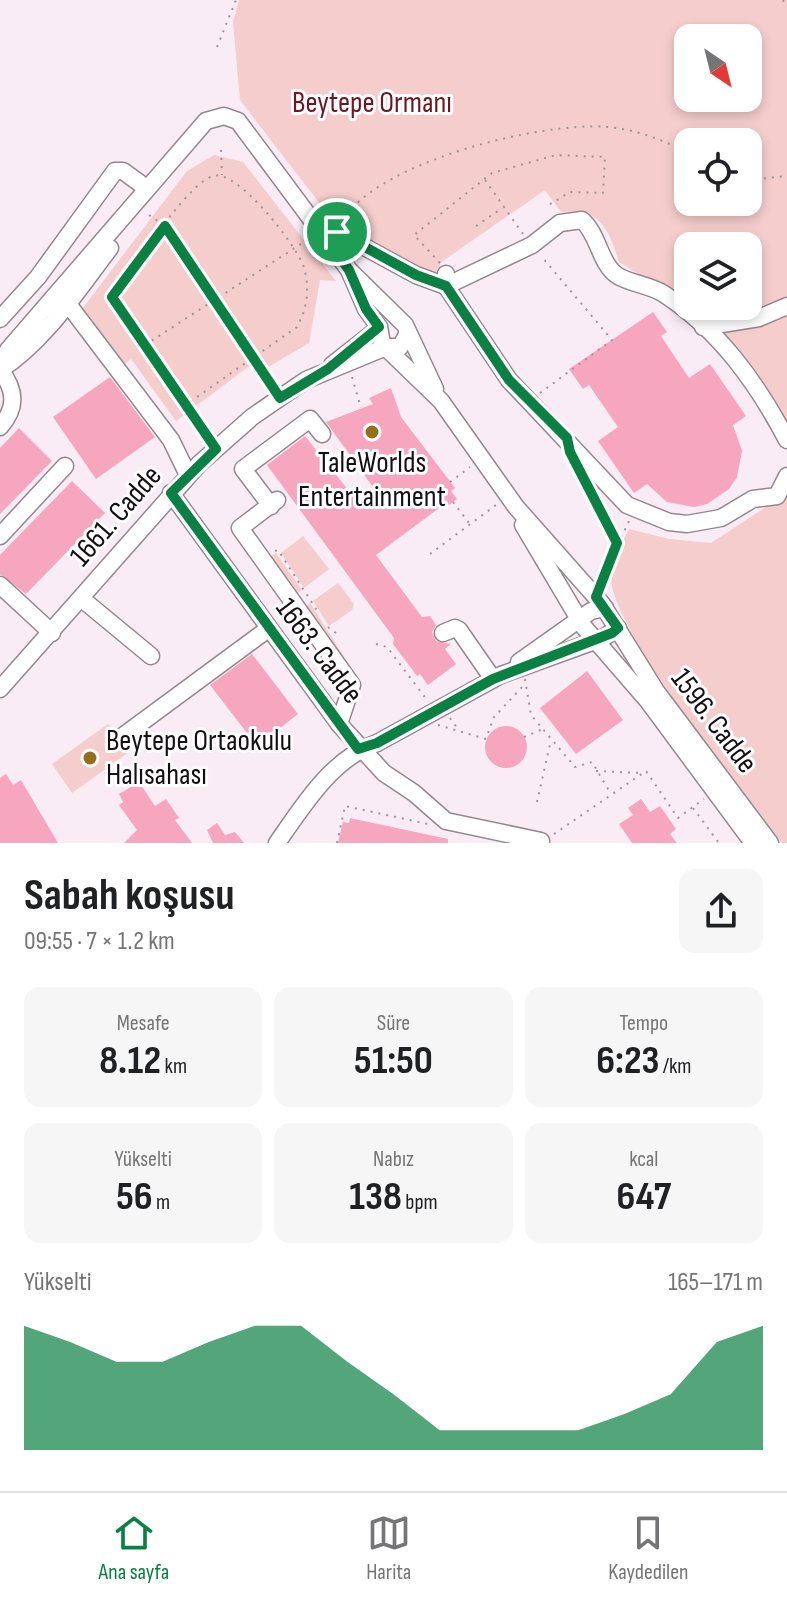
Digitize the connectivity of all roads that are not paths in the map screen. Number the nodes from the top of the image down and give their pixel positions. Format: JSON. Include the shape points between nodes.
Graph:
{"nodes":[{"id":1,"x":172,"y":158,"type":"junction"},
{"id":2,"x":145,"y":187,"type":"junction"},
{"id":3,"x":312,"y":218,"type":"junction"},
{"id":4,"x":52,"y":259,"type":"junction"},
{"id":5,"x":349,"y":270,"type":"junction"},
{"id":6,"x":73,"y":277,"type":"junction"},
{"id":7,"x":447,"y":277,"type":"junction"},
{"id":8,"x":68,"y":304,"type":"junction"},
{"id":9,"x":785,"y":311,"type":"edge"},
{"id":10,"x":0,"y":319,"type":"edge"},
{"id":11,"x":397,"y":319,"type":"junction"},
{"id":12,"x":703,"y":327,"type":"junction"},
{"id":13,"x":379,"y":328,"type":"junction"},
{"id":14,"x":407,"y":335,"type":"junction"},
{"id":15,"x":386,"y":347,"type":"junction"},
{"id":16,"x":2,"y":369,"type":"edge"},
{"id":17,"x":328,"y":369,"type":"junction"},
{"id":18,"x":441,"y":401,"type":"junction"},
{"id":19,"x":0,"y":427,"type":"edge"},
{"id":20,"x":322,"y":434,"type":"dead end"},
{"id":21,"x":787,"y":440,"type":"edge"},
{"id":22,"x":65,"y":466,"type":"dead end"},
{"id":23,"x":188,"y":475,"type":"junction"},
{"id":24,"x":787,"y":476,"type":"edge"},
{"id":25,"x":171,"y":493,"type":"junction"},
{"id":26,"x":777,"y":496,"type":"junction"},
{"id":27,"x":516,"y":507,"type":"junction"},
{"id":28,"x":787,"y":510,"type":"edge"},
{"id":29,"x":0,"y":536,"type":"edge"},
{"id":30,"x":0,"y":585,"type":"edge"},
{"id":31,"x":82,"y":599,"type":"junction"},
{"id":32,"x":601,"y":603,"type":"junction"},
{"id":33,"x":580,"y":621,"type":"junction"},
{"id":34,"x":618,"y":628,"type":"junction"},
{"id":35,"x":268,"y":629,"type":"junction"},
{"id":36,"x":52,"y":633,"type":"junction"},
{"id":37,"x":443,"y":633,"type":"dead end"},
{"id":38,"x":595,"y":641,"type":"junction"},
{"id":39,"x":151,"y":656,"type":"dead end"},
{"id":40,"x":497,"y":677,"type":"junction"},
{"id":41,"x":0,"y":689,"type":"edge"},
{"id":42,"x":339,"y":724,"type":"junction"},
{"id":43,"x":123,"y":736,"type":"dead end"},
{"id":44,"x":358,"y":749,"type":"junction"},
{"id":45,"x":293,"y":820,"type":"junction"},
{"id":46,"x":546,"y":838,"type":"road end"},
{"id":47,"x":277,"y":843,"type":"edge"},
{"id":48,"x":287,"y":843,"type":"edge"},
{"id":49,"x":753,"y":843,"type":"edge"},
{"id":50,"x":770,"y":843,"type":"edge"}],
"edges":[{"from":1,"to":2,"type":"street"},
{"from":1,"to":3,"type":"street","via":[[206,121],[224,116],[238,121]]},
{"from":1,"to":8,"type":"street","via":[[150,196]]},
{"from":2,"to":4,"type":"street","via":[[115,171]]},
{"from":2,"to":6,"type":"street"},
{"from":3,"to":5,"type":"street"},
{"from":3,"to":7,"type":"street","via":[[416,275]]},
{"from":4,"to":6,"type":"street"},
{"from":4,"to":10,"type":"street"},
{"from":5,"to":11,"type":"street"},
{"from":5,"to":13,"type":"street"},
{"from":6,"to":16,"type":"street","via":[[4,355]]},
{"from":7,"to":12,"type":"street","via":[[532,245],[560,223],[582,220],[594,230],[608,267],[618,276],[661,292]]},
{"from":7,"to":26,"type":"street","via":[[509,380],[627,505],[669,522],[702,523],[753,499]]},
{"from":8,"to":16,"type":"street","via":[[15,362]]},
{"from":8,"to":23,"type":"street","via":[[171,440]]},
{"from":9,"to":12,"type":"street"},
{"from":11,"to":13,"type":"street"},
{"from":11,"to":14,"type":"street"},
{"from":12,"to":21,"type":"street","via":[[748,373]]},
{"from":13,"to":15,"type":"street"},
{"from":13,"to":17,"type":"street","name":"1661. Cadde"},
{"from":14,"to":15,"type":"street","via":[[400,347]]},
{"from":14,"to":18,"type":"street"},
{"from":15,"to":17,"type":"street","name":"1661. Cadde"},
{"from":15,"to":18,"type":"street"},
{"from":16,"to":19,"type":"street","via":[[14,405]]},
{"from":17,"to":23,"type":"street","name":"1661. Cadde","via":[[280,398]]},
{"from":18,"to":27,"type":"street"},
{"from":20,"to":42,"type":"street","via":[[310,419],[243,469],[274,503],[240,528],[352,685]]},
{"from":22,"to":29,"type":"street"},
{"from":23,"to":25,"type":"street","name":"1661. Cadde"},
{"from":24,"to":26,"type":"street"},
{"from":25,"to":31,"type":"street","name":"1661. Cadde"},
{"from":25,"to":35,"type":"street","name":"1663. Cadde"},
{"from":26,"to":28,"type":"street"},
{"from":27,"to":32,"type":"street","name":"1596. Cadde"},
{"from":27,"to":33,"type":"street","name":"1596. Cadde"},
{"from":30,"to":36,"type":"street"},
{"from":31,"to":36,"type":"street","name":"1661. Cadde"},
{"from":31,"to":39,"type":"street"},
{"from":32,"to":33,"type":"street","name":"1663. Cadde"},
{"from":32,"to":34,"type":"street","name":"1596. Cadde"},
{"from":33,"to":38,"type":"street","name":"1596. Cadde"},
{"from":33,"to":40,"type":"street","name":"1663. Cadde"},
{"from":34,"to":38,"type":"street","name":"1663. Cadde"},
{"from":34,"to":50,"type":"street","name":"1596. Cadde","via":[[656,691]]},
{"from":35,"to":42,"type":"street","name":"1663. Cadde"},
{"from":35,"to":43,"type":"street"},
{"from":36,"to":41,"type":"street","name":"1661. Cadde"},
{"from":37,"to":40,"type":"street","via":[[459,630]]},
{"from":38,"to":40,"type":"street","name":"1663. Cadde","via":[[523,676]]},
{"from":38,"to":49,"type":"street","name":"1596. Cadde","via":[[648,701]]},
{"from":40,"to":44,"type":"street","name":"1663. Cadde","via":[[440,717]]},
{"from":42,"to":44,"type":"street","name":"1663. Cadde"},
{"from":44,"to":45,"type":"street","via":[[320,784]]},
{"from":44,"to":46,"type":"street","via":[[446,821]]},
{"from":45,"to":47,"type":"street"},
{"from":45,"to":48,"type":"street"}]}
